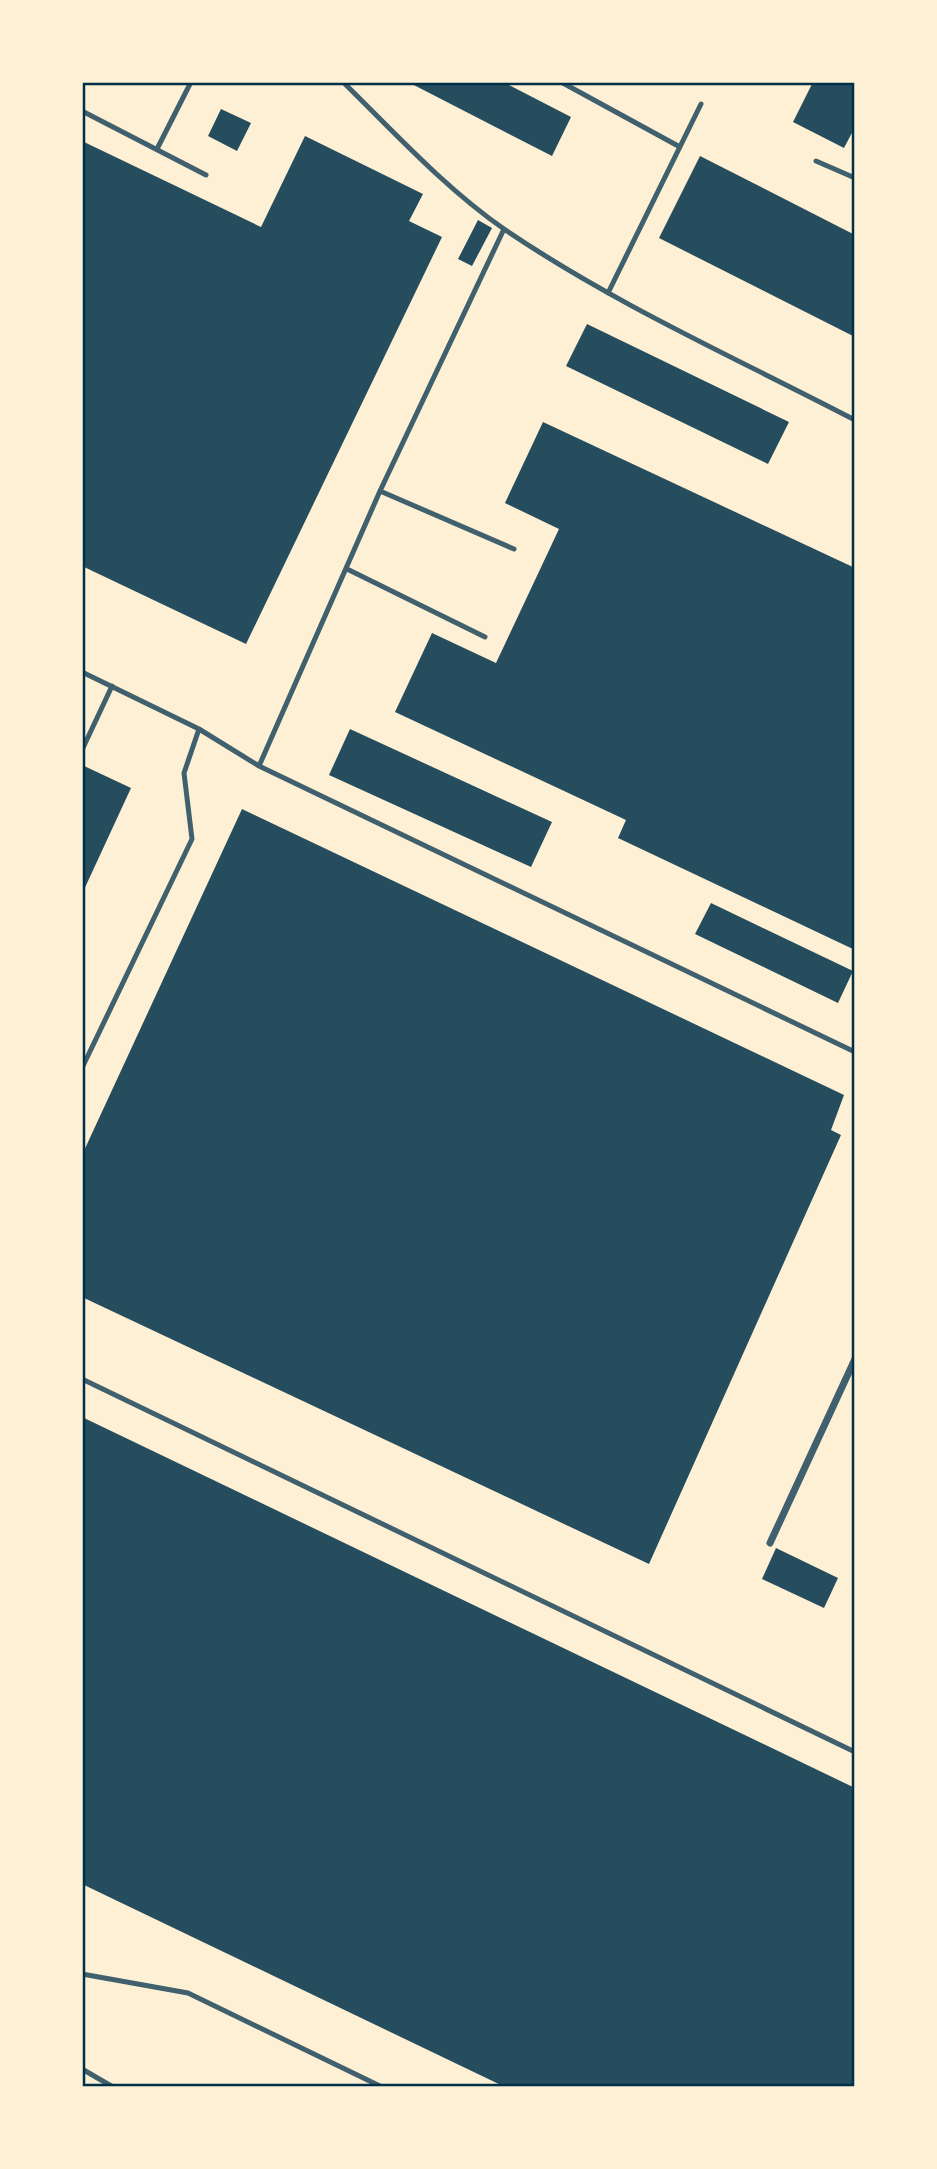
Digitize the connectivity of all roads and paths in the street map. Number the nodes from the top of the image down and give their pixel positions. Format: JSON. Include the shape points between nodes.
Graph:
{"nodes":[{"id":1,"x":191,"y":82,"type":"edge"},
{"id":2,"x":343,"y":82,"type":"edge"},
{"id":3,"x":561,"y":82,"type":"edge"},
{"id":4,"x":701,"y":104,"type":"dead end"},
{"id":5,"x":82,"y":111,"type":"edge"},
{"id":6,"x":680,"y":147,"type":"junction"},
{"id":7,"x":157,"y":149,"type":"junction"},
{"id":8,"x":816,"y":161,"type":"dead end"},
{"id":9,"x":206,"y":175,"type":"dead end"},
{"id":10,"x":855,"y":178,"type":"edge"},
{"id":11,"x":504,"y":229,"type":"junction"},
{"id":12,"x":608,"y":293,"type":"junction"},
{"id":13,"x":855,"y":420,"type":"edge"},
{"id":14,"x":380,"y":491,"type":"junction"},
{"id":15,"x":514,"y":549,"type":"dead end"},
{"id":16,"x":347,"y":569,"type":"junction"},
{"id":17,"x":485,"y":637,"type":"dead end"},
{"id":18,"x":82,"y":671,"type":"edge"},
{"id":19,"x":112,"y":686,"type":"junction"},
{"id":20,"x":199,"y":729,"type":"junction"},
{"id":21,"x":82,"y":750,"type":"edge"},
{"id":22,"x":259,"y":766,"type":"junction"},
{"id":23,"x":855,"y":1052,"type":"edge"},
{"id":24,"x":82,"y":1068,"type":"edge"},
{"id":25,"x":855,"y":1359,"type":"edge"},
{"id":26,"x":82,"y":1379,"type":"edge"},
{"id":27,"x":770,"y":1543,"type":"dead end"},
{"id":28,"x":855,"y":1752,"type":"edge"},
{"id":29,"x":82,"y":1974,"type":"edge"},
{"id":30,"x":82,"y":2069,"type":"edge"},
{"id":31,"x":113,"y":2087,"type":"edge"},
{"id":32,"x":382,"y":2087,"type":"edge"}],
"edges":[{"from":1,"to":7,"type":"lane"},
{"from":2,"to":11,"type":"lane","via":[[454,190]]},
{"from":3,"to":6,"type":"lane"},
{"from":4,"to":6,"type":"lane"},
{"from":5,"to":7,"type":"lane"},
{"from":6,"to":12,"type":"lane"},
{"from":7,"to":9,"type":"lane"},
{"from":8,"to":10,"type":"lane"},
{"from":11,"to":12,"type":"lane"},
{"from":11,"to":14,"type":"lane"},
{"from":12,"to":13,"type":"lane"},
{"from":14,"to":15,"type":"lane"},
{"from":14,"to":16,"type":"lane"},
{"from":16,"to":17,"type":"lane"},
{"from":16,"to":22,"type":"lane"},
{"from":18,"to":19,"type":"lane"},
{"from":19,"to":20,"type":"lane"},
{"from":19,"to":21,"type":"lane"},
{"from":20,"to":22,"type":"lane"},
{"from":20,"to":24,"type":"lane","via":[[184,773],[192,839]]},
{"from":22,"to":23,"type":"lane"},
{"from":25,"to":27,"type":"street"},
{"from":26,"to":28,"type":"lane"},
{"from":29,"to":32,"type":"lane","via":[[188,1993]]},
{"from":30,"to":31,"type":"lane"}]}
